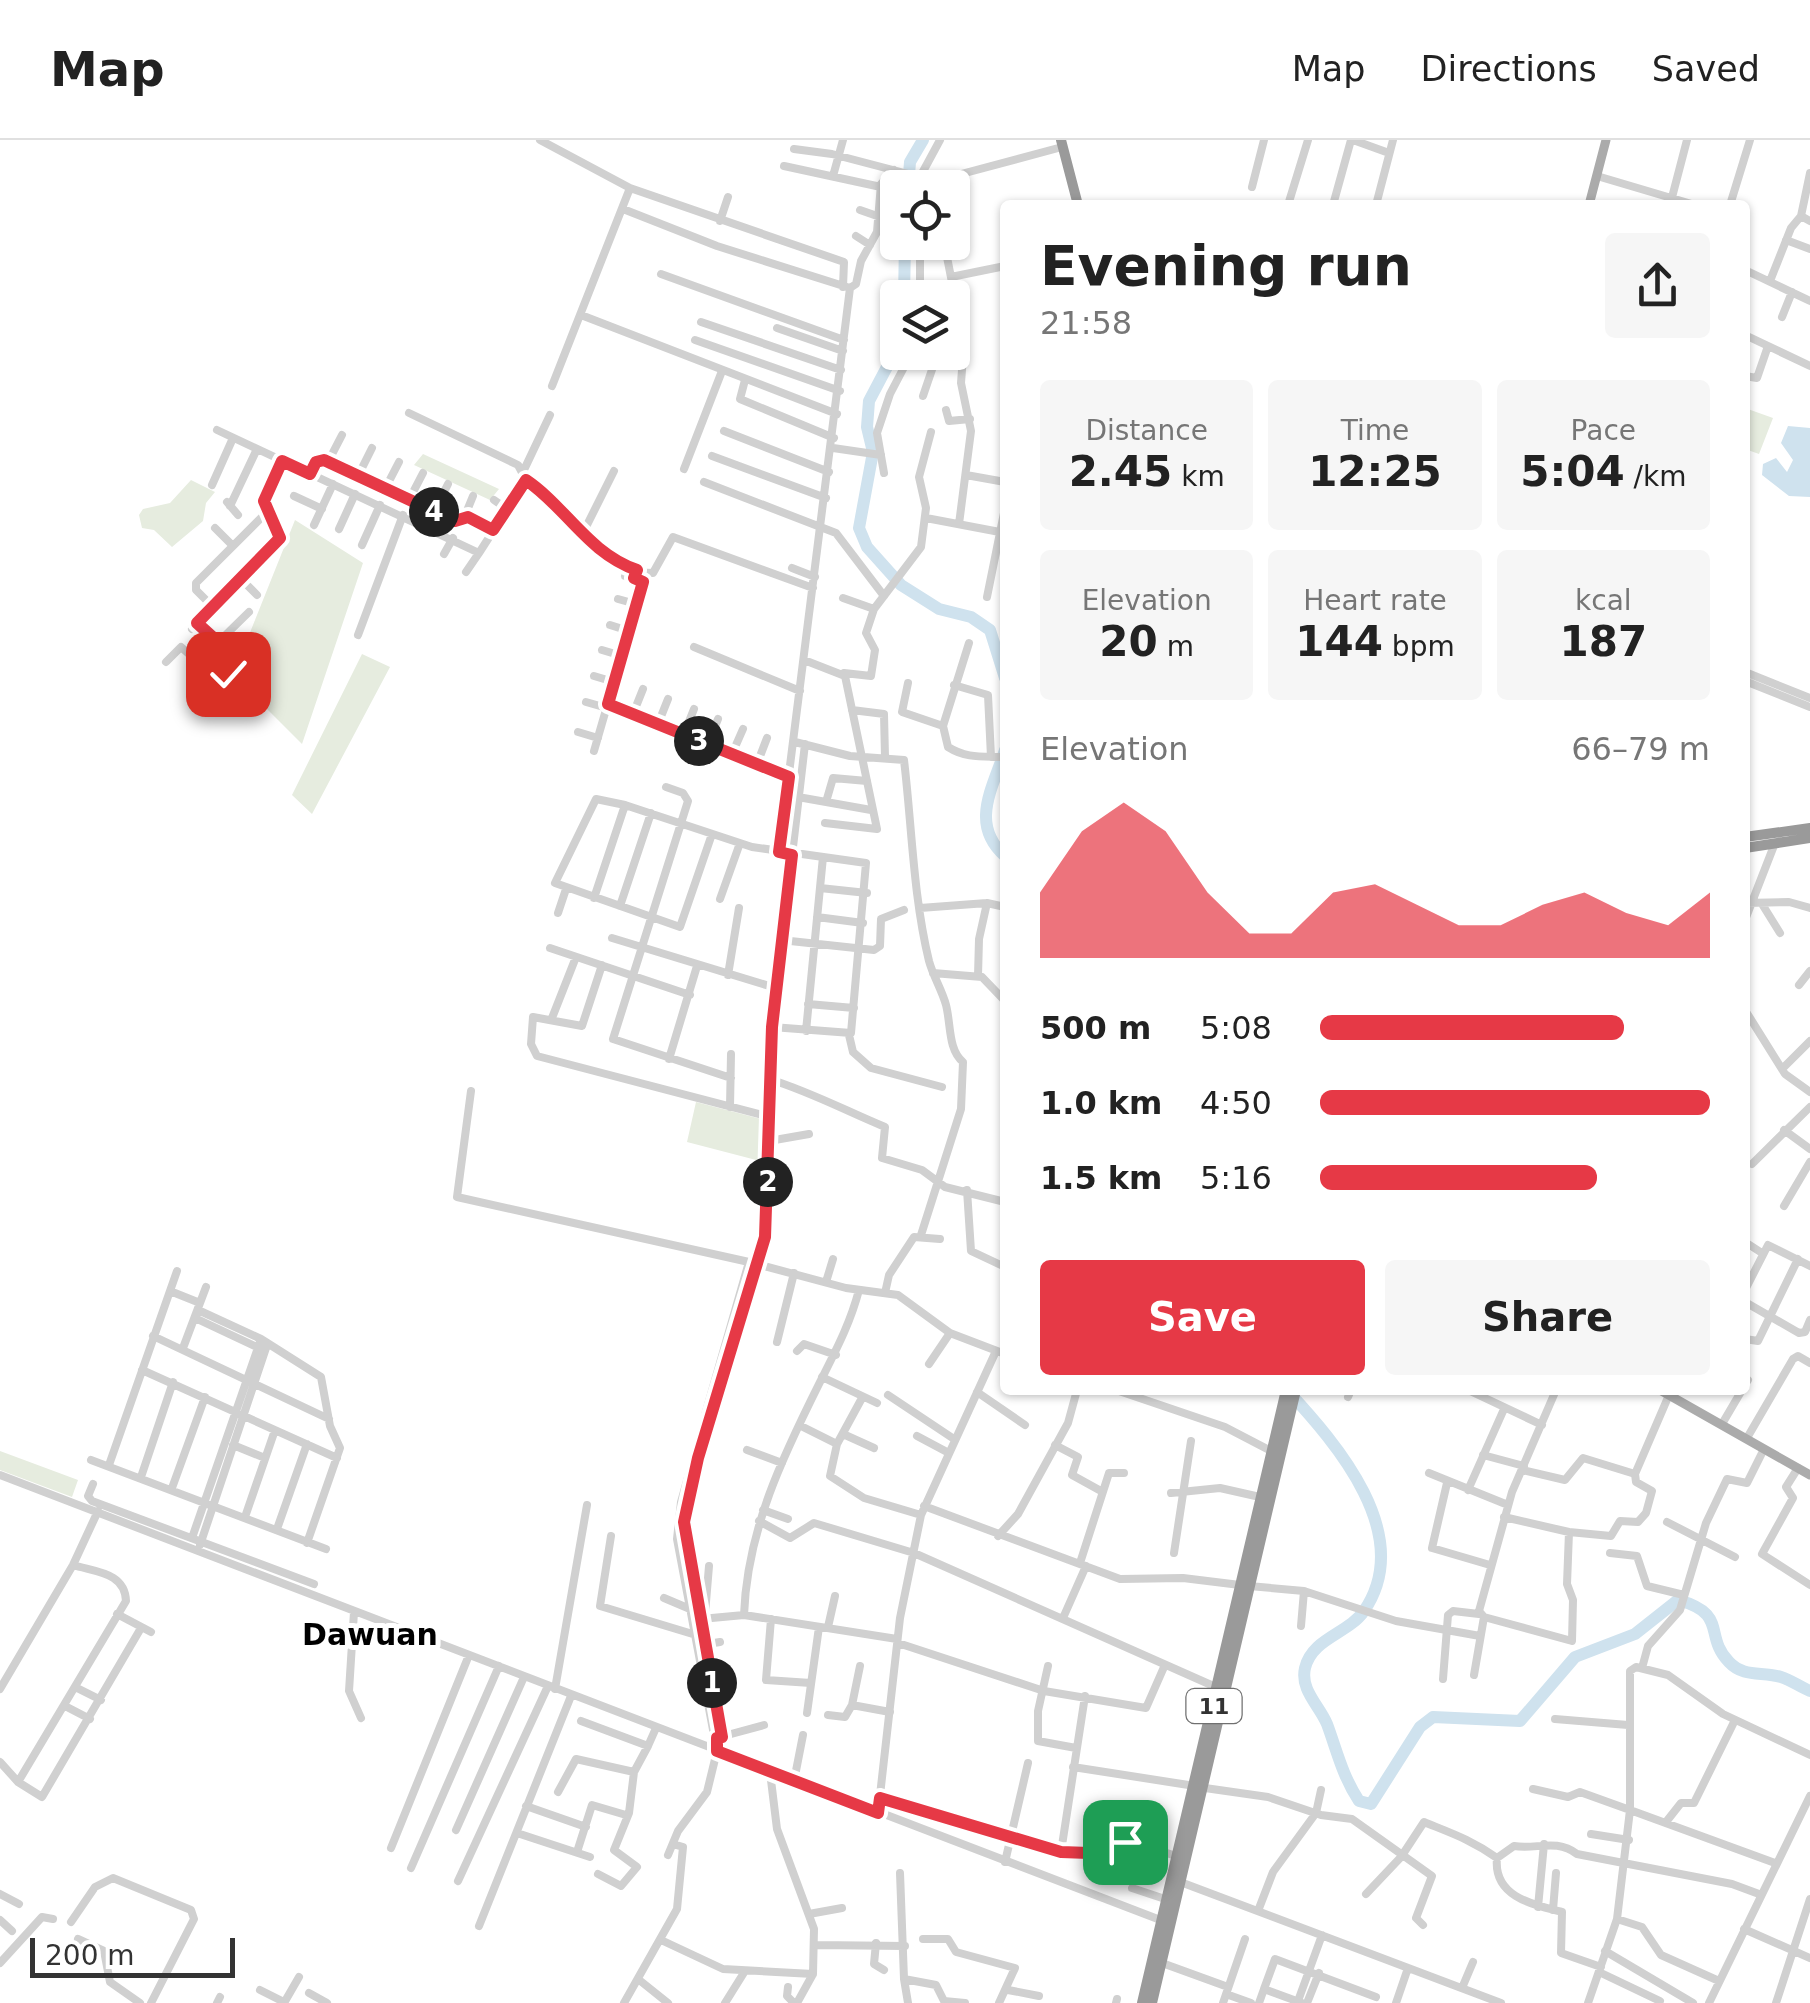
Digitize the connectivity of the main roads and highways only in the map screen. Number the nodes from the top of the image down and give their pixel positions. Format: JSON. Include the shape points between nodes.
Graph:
{"nodes":[{"id":1,"x":1606,"y":140,"type":"edge"},
{"id":2,"x":1061,"y":143,"type":"edge"},
{"id":3,"x":1077,"y":200,"type":"edge"},
{"id":4,"x":1590,"y":200,"type":"edge"},
{"id":5,"x":1810,"y":828,"type":"edge"},
{"id":6,"x":1789,"y":835,"type":"junction"},
{"id":7,"x":1750,"y":838,"type":"edge"},
{"id":8,"x":1810,"y":838,"type":"edge"},
{"id":9,"x":1750,"y":847,"type":"edge"},
{"id":10,"x":1286,"y":1395,"type":"edge"},
{"id":11,"x":1294,"y":1395,"type":"edge"},
{"id":12,"x":1669,"y":1395,"type":"edge"},
{"id":13,"x":1286,"y":1411,"type":"junction"},
{"id":14,"x":1810,"y":1475,"type":"edge"},
{"id":15,"x":1246,"y":1580,"type":"junction"},
{"id":16,"x":1213,"y":1734,"type":"junction"},
{"id":17,"x":1200,"y":1787,"type":"junction"},
{"id":18,"x":1142,"y":2003,"type":"edge"},
{"id":19,"x":1152,"y":2003,"type":"edge"}],
"edges":[{"from":1,"to":4,"type":"main road"},
{"from":2,"to":3,"type":"highway"},
{"from":5,"to":6,"type":"highway"},
{"from":6,"to":7,"type":"highway"},
{"from":6,"to":8,"type":"highway"},
{"from":6,"to":9,"type":"highway"},
{"from":10,"to":13,"type":"highway","number":"11"},
{"from":11,"to":13,"type":"highway","number":"11"},
{"from":12,"to":14,"type":"main road"},
{"from":13,"to":15,"type":"highway","number":"11"},
{"from":13,"to":15,"type":"highway","number":"11","via":[[1260,1497]]},
{"from":15,"to":16,"type":"highway","number":"11"},
{"from":15,"to":16,"type":"highway","number":"11"},
{"from":16,"to":17,"type":"highway","number":"11"},
{"from":17,"to":18,"type":"highway","number":"11"},
{"from":17,"to":19,"type":"highway","number":"11"}]}
